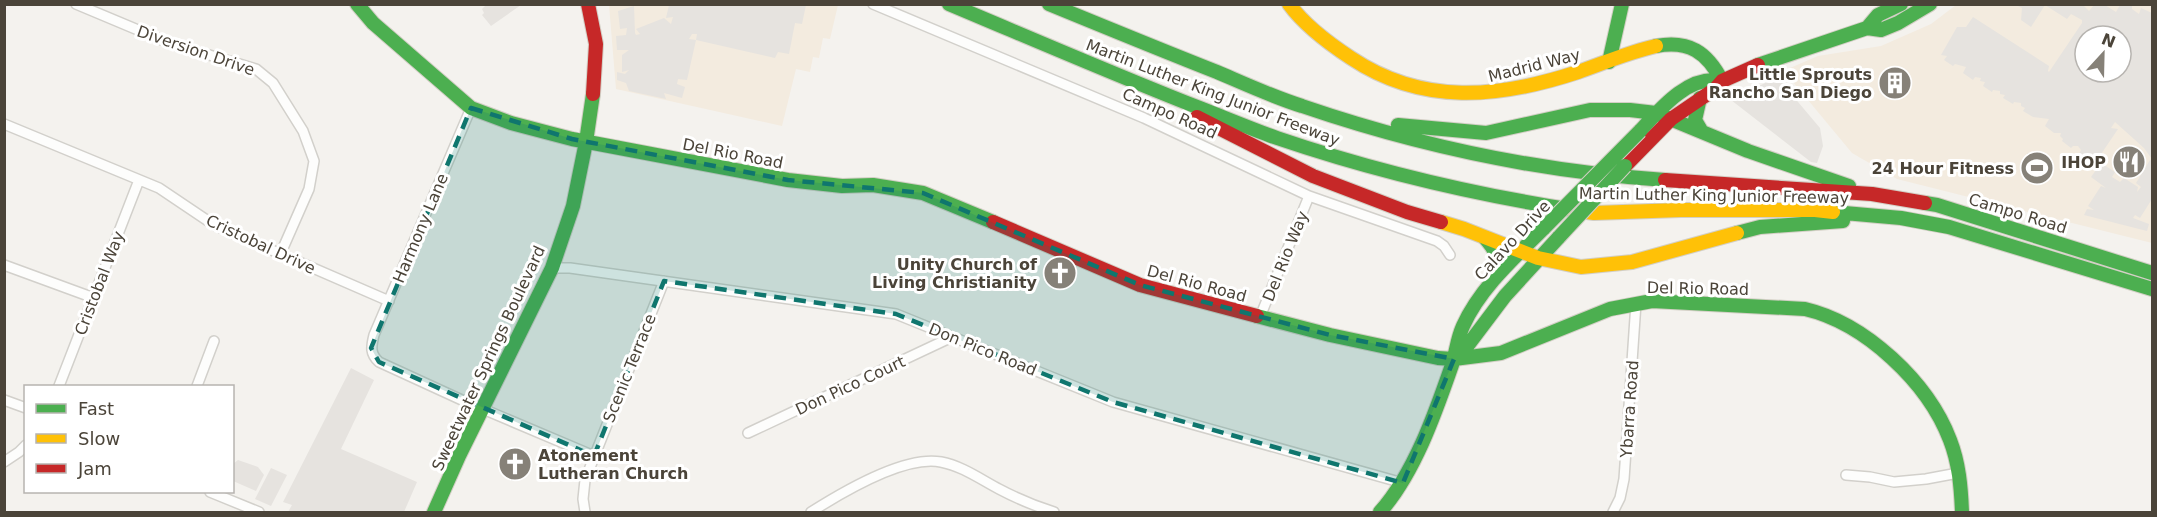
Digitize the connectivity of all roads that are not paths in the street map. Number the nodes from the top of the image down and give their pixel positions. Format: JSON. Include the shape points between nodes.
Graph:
{"nodes":[{"id":1,"x":76,"y":4,"type":"edge"},
{"id":2,"x":357,"y":4,"type":"edge"},
{"id":3,"x":588,"y":4,"type":"edge"},
{"id":4,"x":873,"y":4,"type":"edge"},
{"id":5,"x":949,"y":4,"type":"edge"},
{"id":6,"x":1049,"y":4,"type":"edge"},
{"id":7,"x":1289,"y":4,"type":"edge"},
{"id":8,"x":1622,"y":4,"type":"edge"},
{"id":9,"x":1901,"y":4,"type":"edge"},
{"id":10,"x":1913,"y":4,"type":"edge"},
{"id":11,"x":1930,"y":4,"type":"edge"},
{"id":12,"x":1906,"y":19,"type":"junction"},
{"id":13,"x":1867,"y":28,"type":"junction"},
{"id":14,"x":1609,"y":62,"type":"junction"},
{"id":15,"x":1722,"y":81,"type":"junction"},
{"id":16,"x":1136,"y":82,"type":"junction"},
{"id":17,"x":1700,"y":98,"type":"junction"},
{"id":18,"x":471,"y":108,"type":"junction"},
{"id":19,"x":1319,"y":113,"type":"junction"},
{"id":20,"x":1656,"y":113,"type":"junction"},
{"id":21,"x":1671,"y":119,"type":"junction"},
{"id":22,"x":4,"y":124,"type":"edge"},
{"id":23,"x":1702,"y":132,"type":"junction"},
{"id":24,"x":1646,"y":134,"type":"junction"},
{"id":25,"x":586,"y":142,"type":"junction"},
{"id":26,"x":139,"y":180,"type":"junction"},
{"id":27,"x":1872,"y":194,"type":"junction"},
{"id":28,"x":1309,"y":196,"type":"junction"},
{"id":29,"x":1901,"y":218,"type":"junction"},
{"id":30,"x":1485,"y":238,"type":"junction"},
{"id":31,"x":1521,"y":252,"type":"junction"},
{"id":32,"x":280,"y":255,"type":"junction"},
{"id":33,"x":1450,"y":255,"type":"dead end"},
{"id":34,"x":1538,"y":258,"type":"junction"},
{"id":35,"x":4,"y":265,"type":"edge"},
{"id":36,"x":552,"y":268,"type":"junction"},
{"id":37,"x":2152,"y":273,"type":"edge"},
{"id":38,"x":1497,"y":276,"type":"junction"},
{"id":39,"x":664,"y":281,"type":"junction"},
{"id":40,"x":2152,"y":289,"type":"edge"},
{"id":41,"x":94,"y":298,"type":"junction"},
{"id":42,"x":390,"y":301,"type":"junction"},
{"id":43,"x":1636,"y":303,"type":"junction"},
{"id":44,"x":1260,"y":316,"type":"junction"},
{"id":45,"x":952,"y":337,"type":"junction"},
{"id":46,"x":214,"y":341,"type":"dead end"},
{"id":47,"x":1454,"y":359,"type":"junction"},
{"id":48,"x":59,"y":385,"type":"edge"},
{"id":49,"x":198,"y":385,"type":"edge"},
{"id":50,"x":4,"y":400,"type":"edge"},
{"id":51,"x":24,"y":407,"type":"edge"},
{"id":52,"x":482,"y":409,"type":"junction"},
{"id":53,"x":747,"y":433,"type":"dead end"},
{"id":54,"x":24,"y":447,"type":"edge"},
{"id":55,"x":594,"y":456,"type":"junction"},
{"id":56,"x":4,"y":462,"type":"edge"},
{"id":57,"x":1958,"y":473,"type":"junction"},
{"id":58,"x":1846,"y":475,"type":"dead end"},
{"id":59,"x":1403,"y":483,"type":"junction"},
{"id":60,"x":212,"y":493,"type":"edge"},
{"id":61,"x":259,"y":513,"type":"edge"},
{"id":62,"x":434,"y":513,"type":"edge"},
{"id":63,"x":585,"y":513,"type":"edge"},
{"id":64,"x":811,"y":513,"type":"edge"},
{"id":65,"x":1053,"y":513,"type":"edge"},
{"id":66,"x":1380,"y":513,"type":"edge"},
{"id":67,"x":1613,"y":513,"type":"edge"},
{"id":68,"x":1962,"y":513,"type":"edge"}],
"edges":[{"from":1,"to":32,"type":"street","name":"Diversion Drive","via":[[169,43],[256,69],[273,83],[303,130],[314,161],[309,189]]},
{"from":2,"to":18,"type":"main road","name":"Del Rio Road","via":[[373,23]]},
{"from":3,"to":25,"type":"main road","name":"Sweetwater Springs Boulevard","via":[[596,44]]},
{"from":4,"to":28,"type":"street","name":"Campo Road","via":[[1144,118]]},
{"from":5,"to":16,"type":"main road","name":"Martin Luther King Junior Freeway"},
{"from":6,"to":19,"type":"main road","name":"Martin Luther King Junior Freeway"},
{"from":7,"to":14,"type":"main road","name":"Madrid Way","via":[[1353,60],[1394,81],[1425,91],[1474,95],[1508,90]]},
{"from":8,"to":14,"type":"main road"},
{"from":9,"to":13,"type":"main road","via":[[1878,15]]},
{"from":10,"to":12,"type":"main road"},
{"from":11,"to":12,"type":"main road"},
{"from":12,"to":13,"type":"main road","via":[[1881,30]]},
{"from":13,"to":15,"type":"main road","via":[[1764,62]]},
{"from":14,"to":15,"type":"main road","name":"Madrid Way","via":[[1661,45],[1682,45],[1708,58]]},
{"from":15,"to":17,"type":"main road"},
{"from":15,"to":20,"type":"main road","via":[[1700,81]]},
{"from":16,"to":29,"type":"main road","name":"Martin Luther King Junior Freeway","via":[[1332,156],[1509,200],[1594,213],[1815,210]]},
{"from":16,"to":30,"type":"main road","via":[[1186,112],[1306,172]]},
{"from":17,"to":21,"type":"main road"},
{"from":17,"to":23,"type":"main road","via":[[1695,120]]},
{"from":18,"to":25,"type":"main road","name":"Del Rio Road","via":[[511,123]]},
{"from":18,"to":42,"type":"street","name":"Harmony Lane"},
{"from":19,"to":20,"type":"main road","via":[[1418,128],[1486,133],[1590,110]]},
{"from":19,"to":27,"type":"main road","name":"Martin Luther King Junior Freeway","via":[[1459,151],[1613,177]]},
{"from":20,"to":21,"type":"main road"},
{"from":20,"to":24,"type":"main road"},
{"from":21,"to":23,"type":"main road"},
{"from":21,"to":24,"type":"main road"},
{"from":22,"to":26,"type":"street","name":"Cristobal Drive"},
{"from":23,"to":27,"type":"main road","via":[[1748,152]]},
{"from":24,"to":31,"type":"main road","name":"Calavo Drive","bridge":true},
{"from":24,"to":34,"type":"main road","name":"Calavo Drive","bridge":true,"via":[[1599,194]]},
{"from":25,"to":36,"type":"main road","name":"Sweetwater Springs Boulevard","via":[[573,206]]},
{"from":25,"to":44,"type":"main road","name":"Del Rio Road","via":[[788,180],[873,185],[923,193],[1140,285]]},
{"from":26,"to":32,"type":"street","name":"Cristobal Drive","via":[[159,188],[214,225]]},
{"from":26,"to":41,"type":"street","name":"Cristobal Way"},
{"from":27,"to":37,"type":"main road","name":"Campo Road","via":[[1937,206]]},
{"from":28,"to":33,"type":"street","name":"Campo Road","via":[[1437,241]]},
{"from":28,"to":44,"type":"street","name":"Del Rio Way"},
{"from":29,"to":34,"type":"main road","via":[[1760,226],[1632,262],[1581,267]]},
{"from":29,"to":40,"type":"main road","name":"Campo Road","via":[[1949,227]]},
{"from":30,"to":31,"type":"main road"},
{"from":30,"to":38,"type":"main road","via":[[1500,261]]},
{"from":31,"to":34,"type":"main road"},
{"from":31,"to":38,"type":"main road","name":"Calavo Drive"},
{"from":32,"to":42,"type":"street","name":"Cristobal Drive"},
{"from":34,"to":47,"type":"main road","name":"Calavo Drive"},
{"from":35,"to":41,"type":"street"},
{"from":36,"to":39,"type":"street","name":"Don Pico Road"},
{"from":36,"to":52,"type":"main road","name":"Sweetwater Springs Boulevard"},
{"from":38,"to":47,"type":"main road","name":"Calavo Drive","via":[[1465,322],[1456,341]]},
{"from":39,"to":45,"type":"street","name":"Don Pico Road","via":[[896,314]]},
{"from":39,"to":55,"type":"street","name":"Scenic Terrace"},
{"from":41,"to":48,"type":"street","name":"Cristobal Way"},
{"from":42,"to":52,"type":"street","name":"Harmony Lane","via":[[374,335],[373,357]]},
{"from":43,"to":47,"type":"main road","name":"Del Rio Road","via":[[1610,309],[1501,353]]},
{"from":43,"to":57,"type":"main road","name":"Del Rio Road","via":[[1673,301],[1805,309],[1842,321],[1893,360],[1928,396],[1945,427]]},
{"from":43,"to":67,"type":"street","name":"Ybarra Road","via":[[1624,479]]},
{"from":44,"to":47,"type":"main road","name":"Del Rio Road","via":[[1330,335]]},
{"from":45,"to":53,"type":"street","name":"Don Pico Court"},
{"from":45,"to":59,"type":"street","name":"Don Pico Road","via":[[1113,402]]},
{"from":46,"to":49,"type":"street"},
{"from":47,"to":59,"type":"main road","name":"Calavo Drive"},
{"from":50,"to":51,"type":"street"},
{"from":52,"to":55,"type":"street"},
{"from":52,"to":62,"type":"main road","name":"Sweetwater Springs Boulevard"},
{"from":54,"to":56,"type":"street"},
{"from":55,"to":63,"type":"street","name":"Scenic Terrace","via":[[585,480]]},
{"from":57,"to":58,"type":"street","via":[[1894,482]]},
{"from":57,"to":68,"type":"main road","name":"Del Rio Road"},
{"from":59,"to":66,"type":"main road","name":"Calavo Drive"},
{"from":60,"to":61,"type":"street"},
{"from":64,"to":65,"type":"street","via":[[864,482],[927,461],[961,469]]}]}
